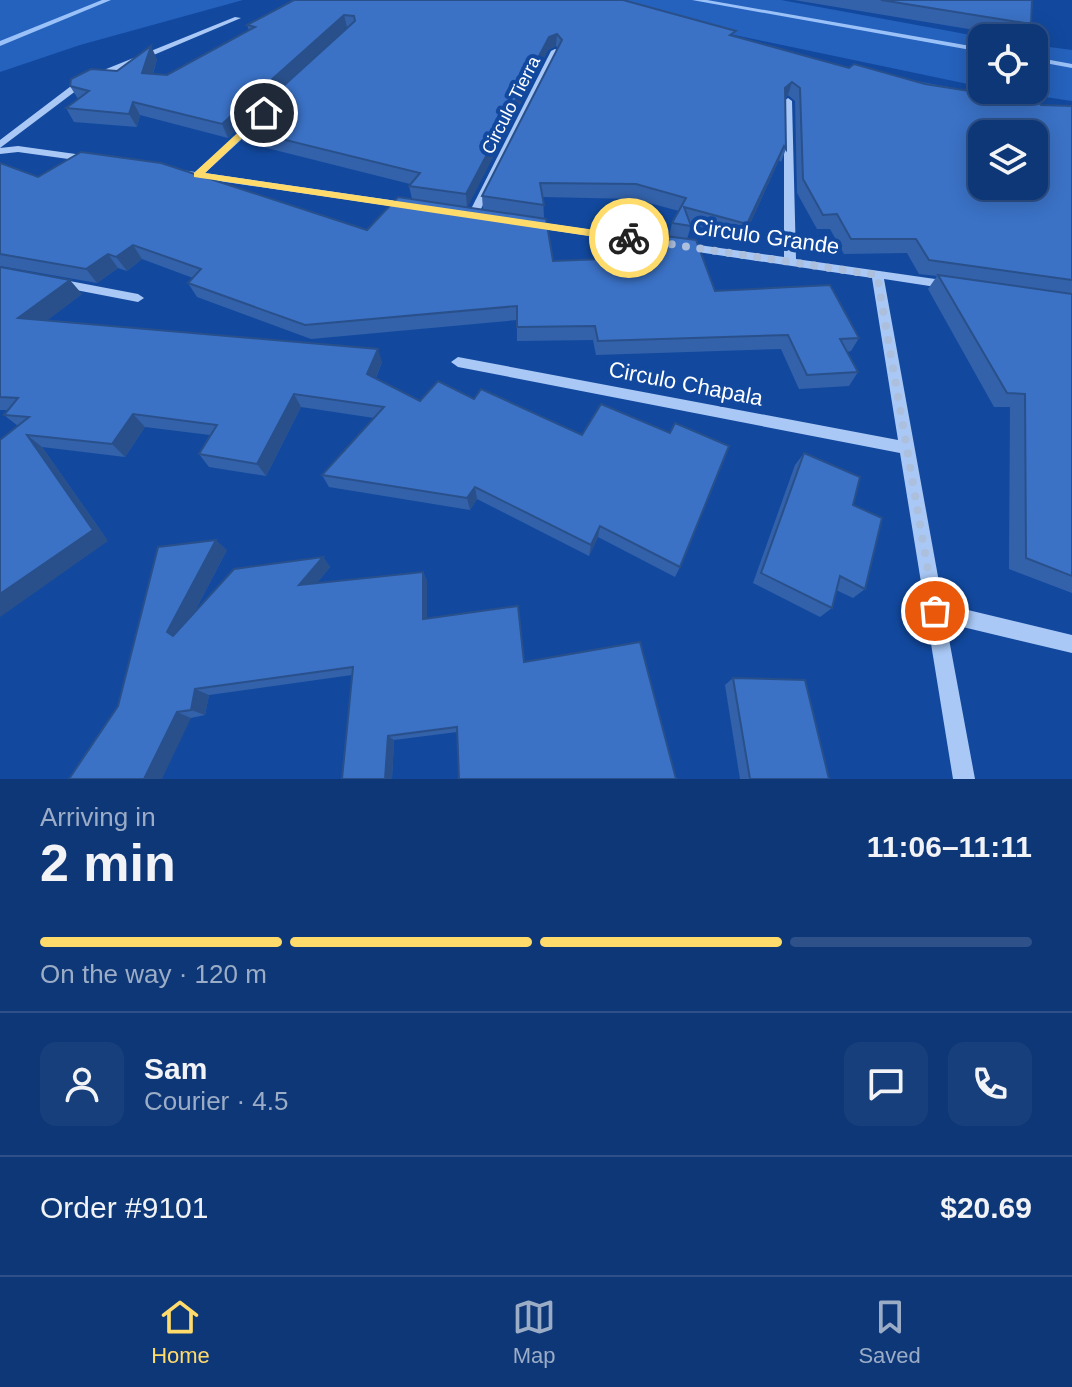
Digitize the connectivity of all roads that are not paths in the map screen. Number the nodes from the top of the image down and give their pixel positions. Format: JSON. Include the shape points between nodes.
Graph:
{"nodes":[{"id":1,"x":237,"y":18,"type":"dead end"},
{"id":2,"x":555,"y":51,"type":"edge"},
{"id":3,"x":788,"y":101,"type":"edge"},
{"id":4,"x":264,"y":113,"type":"edge"},
{"id":5,"x":0,"y":145,"type":"edge"},
{"id":6,"x":0,"y":151,"type":"edge"},
{"id":7,"x":108,"y":162,"type":"edge"},
{"id":8,"x":168,"y":171,"type":"edge"},
{"id":9,"x":197,"y":175,"type":"junction"},
{"id":10,"x":427,"y":209,"type":"edge"},
{"id":11,"x":458,"y":213,"type":"edge"},
{"id":12,"x":473,"y":215,"type":"junction"},
{"id":13,"x":489,"y":218,"type":"edge"},
{"id":14,"x":521,"y":222,"type":"edge"},
{"id":15,"x":790,"y":262,"type":"junction"},
{"id":16,"x":877,"y":275,"type":"junction"},
{"id":17,"x":46,"y":281,"type":"edge"},
{"id":18,"x":967,"y":288,"type":"edge"},
{"id":19,"x":138,"y":298,"type":"dead end"},
{"id":20,"x":458,"y":362,"type":"dead end"},
{"id":21,"x":907,"y":448,"type":"junction"},
{"id":22,"x":935,"y":611,"type":"junction"},
{"id":23,"x":1072,"y":644,"type":"edge"},
{"id":24,"x":964,"y":779,"type":"edge"}],
"edges":[{"from":1,"to":5,"type":"street","via":[[82,82]]},
{"from":2,"to":12,"type":"street","name":"Circulo Tierra"},
{"from":3,"to":15,"type":"street"},
{"from":4,"to":9,"type":"street"},
{"from":6,"to":7,"type":"street"},
{"from":8,"to":9,"type":"street"},
{"from":9,"to":10,"type":"street"},
{"from":11,"to":12,"type":"street"},
{"from":12,"to":13,"type":"street"},
{"from":14,"to":15,"type":"street","name":"Circulo Grande"},
{"from":15,"to":16,"type":"street","name":"Circulo Grande"},
{"from":16,"to":18,"type":"street","name":"Circulo Grande"},
{"from":16,"to":21,"type":"street"},
{"from":17,"to":19,"type":"street"},
{"from":20,"to":21,"type":"street","name":"Circulo Chapala"},
{"from":21,"to":22,"type":"street"},
{"from":22,"to":23,"type":"street"},
{"from":22,"to":24,"type":"street"}]}
